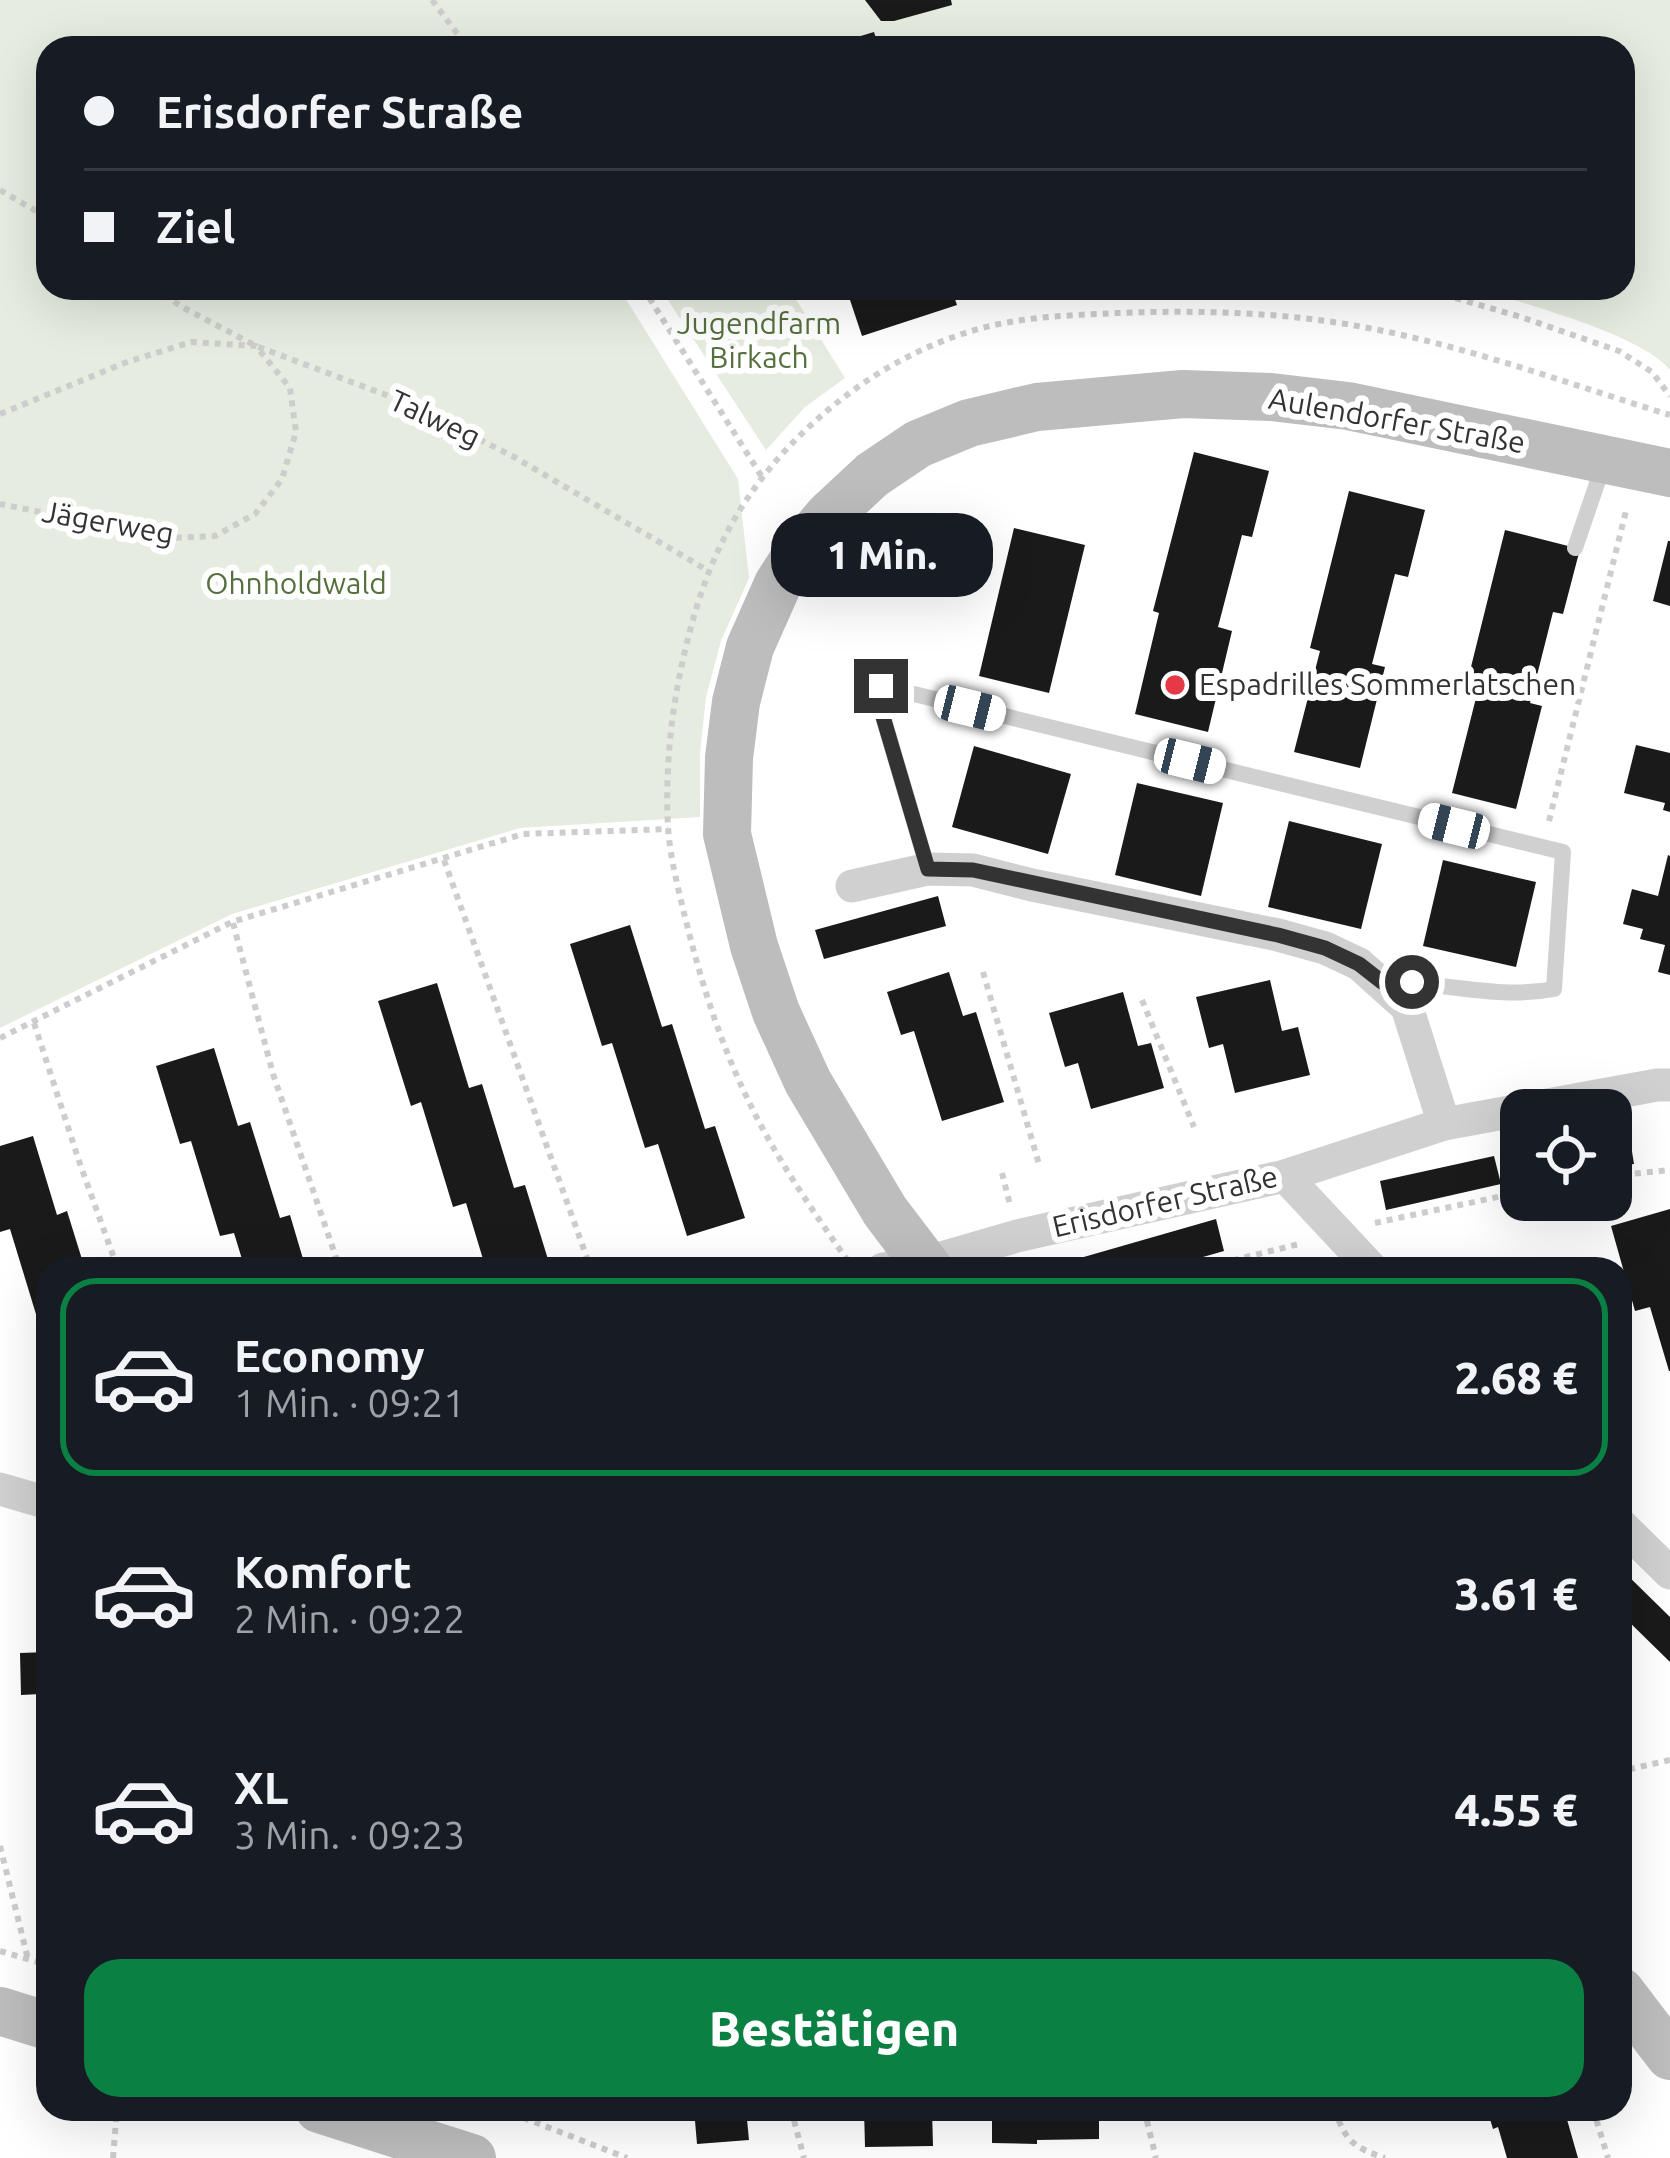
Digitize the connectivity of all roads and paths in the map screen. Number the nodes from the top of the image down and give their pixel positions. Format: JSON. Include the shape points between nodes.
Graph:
{"nodes":[{"id":1,"x":432,"y":0,"type":"edge"},
{"id":2,"x":459,"y":36,"type":"edge"},
{"id":3,"x":0,"y":190,"type":"edge"},
{"id":4,"x":36,"y":211,"type":"edge"},
{"id":5,"x":172,"y":300,"type":"edge"},
{"id":6,"x":651,"y":300,"type":"edge"},
{"id":7,"x":1464,"y":300,"type":"edge"},
{"id":8,"x":256,"y":346,"type":"junction"},
{"id":9,"x":1670,"y":396,"type":"edge"},
{"id":10,"x":0,"y":413,"type":"edge"},
{"id":11,"x":1605,"y":459,"type":"junction"},
{"id":12,"x":1670,"y":473,"type":"edge"},
{"id":13,"x":0,"y":504,"type":"edge"},
{"id":14,"x":1624,"y":519,"type":"dead end"},
{"id":15,"x":1575,"y":548,"type":"dead end"},
{"id":16,"x":707,"y":570,"type":"junction"},
{"id":17,"x":668,"y":830,"type":"junction"},
{"id":18,"x":1543,"y":847,"type":"junction"},
{"id":19,"x":443,"y":859,"type":"junction"},
{"id":20,"x":928,"y":869,"type":"junction"},
{"id":21,"x":852,"y":886,"type":"dead end"},
{"id":22,"x":232,"y":922,"type":"junction"},
{"id":23,"x":983,"y":972,"type":"dead end"},
{"id":24,"x":1382,"y":982,"type":"junction"},
{"id":25,"x":1142,"y":1000,"type":"dead end"},
{"id":26,"x":33,"y":1022,"type":"junction"},
{"id":27,"x":0,"y":1038,"type":"edge"},
{"id":28,"x":1670,"y":1085,"type":"edge"},
{"id":29,"x":1444,"y":1124,"type":"junction"},
{"id":30,"x":1194,"y":1127,"type":"dead end"},
{"id":31,"x":1039,"y":1164,"type":"dead end"},
{"id":32,"x":1670,"y":1170,"type":"edge"},
{"id":33,"x":1632,"y":1174,"type":"edge"},
{"id":34,"x":1285,"y":1176,"type":"junction"},
{"id":35,"x":1500,"y":1196,"type":"edge"},
{"id":36,"x":1340,"y":1235,"type":"junction"},
{"id":37,"x":114,"y":1257,"type":"edge"},
{"id":38,"x":336,"y":1257,"type":"edge"},
{"id":39,"x":587,"y":1257,"type":"edge"},
{"id":40,"x":845,"y":1257,"type":"edge"},
{"id":41,"x":907,"y":1257,"type":"edge"},
{"id":42,"x":946,"y":1257,"type":"edge"},
{"id":43,"x":1248,"y":1257,"type":"edge"},
{"id":44,"x":1361,"y":1257,"type":"edge"},
{"id":45,"x":0,"y":1489,"type":"edge"},
{"id":46,"x":36,"y":1500,"type":"edge"},
{"id":47,"x":1632,"y":1536,"type":"edge"},
{"id":48,"x":1670,"y":1574,"type":"edge"},
{"id":49,"x":1670,"y":1760,"type":"edge"},
{"id":50,"x":1632,"y":1769,"type":"edge"},
{"id":51,"x":0,"y":1846,"type":"edge"},
{"id":52,"x":0,"y":1951,"type":"edge"},
{"id":53,"x":28,"y":1959,"type":"junction"},
{"id":54,"x":36,"y":1961,"type":"edge"},
{"id":55,"x":1632,"y":2007,"type":"edge"},
{"id":56,"x":0,"y":2011,"type":"edge"},
{"id":57,"x":36,"y":2022,"type":"edge"},
{"id":58,"x":1670,"y":2056,"type":"edge"},
{"id":59,"x":115,"y":2121,"type":"edge"},
{"id":60,"x":356,"y":2121,"type":"edge"},
{"id":61,"x":532,"y":2121,"type":"edge"},
{"id":62,"x":794,"y":2121,"type":"edge"},
{"id":63,"x":1147,"y":2121,"type":"edge"},
{"id":64,"x":1338,"y":2121,"type":"edge"},
{"id":65,"x":1597,"y":2121,"type":"edge"},
{"id":66,"x":1364,"y":2154,"type":"edge"},
{"id":67,"x":113,"y":2158,"type":"edge"},
{"id":68,"x":472,"y":2158,"type":"edge"},
{"id":69,"x":627,"y":2158,"type":"edge"},
{"id":70,"x":804,"y":2158,"type":"edge"},
{"id":71,"x":1156,"y":2158,"type":"edge"},
{"id":72,"x":1384,"y":2158,"type":"edge"},
{"id":73,"x":1608,"y":2158,"type":"edge"}],
"edges":[{"from":1,"to":2,"type":"path"},
{"from":3,"to":4,"type":"path"},
{"from":5,"to":8,"type":"path","name":"Talweg"},
{"from":6,"to":16,"type":"path","via":[[762,477]]},
{"from":7,"to":9,"type":"path","via":[[1619,351],[1652,372]]},
{"from":8,"to":10,"type":"path","via":[[190,342]]},
{"from":8,"to":13,"type":"path","name":"Jägerweg","via":[[290,388],[296,432],[282,479],[254,514],[215,536],[172,538]]},
{"from":8,"to":16,"type":"path","name":"Talweg","via":[[410,404]]},
{"from":11,"to":12,"type":"main road","name":"Aulendorfer Straße"},
{"from":11,"to":15,"type":"lane"},
{"from":11,"to":41,"type":"main road","name":"Aulendorfer Straße","via":[[1270,397],[1183,394],[1037,407],[918,444],[872,475],[801,548],[759,626],[740,684],[727,834],[776,1012]]},
{"from":14,"to":18,"type":"path"},
{"from":16,"to":17,"type":"path","via":[[676,690]]},
{"from":17,"to":19,"type":"path","via":[[523,834]]},
{"from":17,"to":40,"type":"path","via":[[718,1029],[752,1108]]},
{"from":18,"to":20,"type":"lane","via":[[881,686]]},
{"from":18,"to":24,"type":"lane","via":[[1563,852],[1554,988],[1528,994]]},
{"from":19,"to":22,"type":"path"},
{"from":19,"to":39,"type":"path"},
{"from":20,"to":21,"type":"street"},
{"from":20,"to":24,"type":"street","via":[[973,870],[1278,935],[1325,948]]},
{"from":22,"to":26,"type":"path"},
{"from":22,"to":38,"type":"path"},
{"from":23,"to":31,"type":"path"},
{"from":24,"to":29,"type":"street","via":[[1407,1007]]},
{"from":25,"to":30,"type":"path"},
{"from":26,"to":27,"type":"path"},
{"from":26,"to":37,"type":"path"},
{"from":28,"to":29,"type":"street","name":"Erisdorfer Straße"},
{"from":29,"to":34,"type":"street","name":"Erisdorfer Straße"},
{"from":32,"to":33,"type":"path"},
{"from":34,"to":36,"type":"street"},
{"from":34,"to":42,"type":"street","name":"Erisdorfer Straße"},
{"from":35,"to":36,"type":"path"},
{"from":36,"to":43,"type":"path"},
{"from":36,"to":44,"type":"street"},
{"from":45,"to":46,"type":"street"},
{"from":47,"to":48,"type":"street"},
{"from":49,"to":50,"type":"path"},
{"from":51,"to":53,"type":"path"},
{"from":52,"to":53,"type":"path"},
{"from":53,"to":54,"type":"path"},
{"from":55,"to":58,"type":"main road"},
{"from":56,"to":57,"type":"main road"},
{"from":59,"to":67,"type":"path"},
{"from":60,"to":68,"type":"main road"},
{"from":61,"to":69,"type":"path"},
{"from":62,"to":70,"type":"path"},
{"from":63,"to":71,"type":"path"},
{"from":64,"to":66,"type":"path"},
{"from":65,"to":73,"type":"path"},
{"from":66,"to":72,"type":"path"}]}
